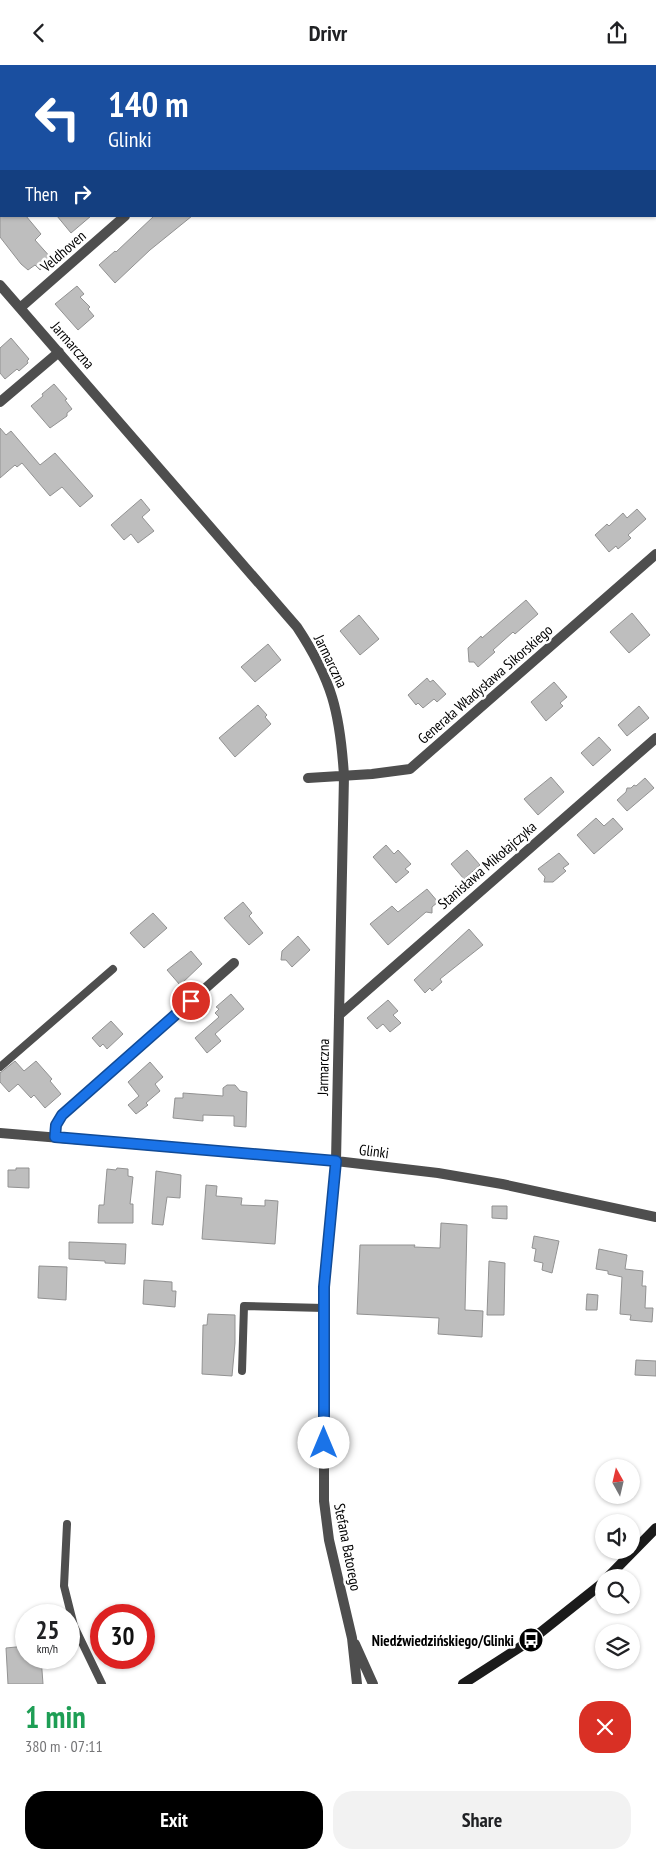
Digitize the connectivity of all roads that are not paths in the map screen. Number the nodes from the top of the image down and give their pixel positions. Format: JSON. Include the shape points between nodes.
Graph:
{"nodes":[{"id":1,"x":124,"y":217,"type":"edge"},
{"id":2,"x":0,"y":285,"type":"edge"},
{"id":3,"x":20,"y":308,"type":"junction"},
{"id":4,"x":59,"y":351,"type":"junction"},
{"id":5,"x":0,"y":403,"type":"edge"},
{"id":6,"x":656,"y":554,"type":"edge"},
{"id":7,"x":656,"y":738,"type":"edge"},
{"id":8,"x":344,"y":776,"type":"junction"},
{"id":9,"x":308,"y":777,"type":"dead end"},
{"id":10,"x":234,"y":963,"type":"dead end"},
{"id":11,"x":113,"y":969,"type":"dead end"},
{"id":12,"x":339,"y":1015,"type":"junction"},
{"id":13,"x":0,"y":1067,"type":"edge"},
{"id":14,"x":0,"y":1133,"type":"edge"},
{"id":15,"x":55,"y":1137,"type":"junction"},
{"id":16,"x":336,"y":1161,"type":"junction"},
{"id":17,"x":656,"y":1217,"type":"edge"},
{"id":18,"x":324,"y":1309,"type":"junction"},
{"id":19,"x":242,"y":1371,"type":"dead end"},
{"id":20,"x":67,"y":1525,"type":"dead end"},
{"id":21,"x":656,"y":1528,"type":"edge"},
{"id":22,"x":616,"y":1569,"type":"edge"},
{"id":23,"x":595,"y":1589,"type":"edge"},
{"id":24,"x":352,"y":1638,"type":"junction"},
{"id":25,"x":463,"y":1683,"type":"edge"},
{"id":26,"x":102,"y":1684,"type":"edge"},
{"id":27,"x":357,"y":1684,"type":"edge"},
{"id":28,"x":373,"y":1684,"type":"edge"}],
"edges":[{"from":1,"to":3,"type":"street","name":"Veldhoven"},
{"from":2,"to":3,"type":"street","name":"Jarmarczna"},
{"from":3,"to":4,"type":"street","name":"Jarmarczna"},
{"from":4,"to":5,"type":"street"},
{"from":4,"to":8,"type":"street","name":"Jarmarczna","via":[[297,627],[330,686],[342,737]]},
{"from":6,"to":8,"type":"street","name":"Generała Władysława Sikorskiego","via":[[410,769]]},
{"from":7,"to":12,"type":"street","name":"Stanisława Mikołajczyka"},
{"from":8,"to":9,"type":"street","name":"Generała Władysława Sikorskiego"},
{"from":8,"to":12,"type":"street","name":"Jarmarczna"},
{"from":10,"to":15,"type":"street","via":[[62,1115],[56,1125]]},
{"from":11,"to":13,"type":"lane"},
{"from":12,"to":16,"type":"street","name":"Jarmarczna"},
{"from":14,"to":15,"type":"street","name":"Glinki"},
{"from":15,"to":16,"type":"street","name":"Glinki"},
{"from":16,"to":17,"type":"street","name":"Glinki","via":[[502,1184]]},
{"from":16,"to":18,"type":"street","name":"Stefana Batorego"},
{"from":18,"to":19,"type":"lane","via":[[244,1306]]},
{"from":18,"to":24,"type":"street","name":"Stefana Batorego","via":[[324,1501],[329,1540]]},
{"from":20,"to":26,"type":"lane","via":[[64,1586],[74,1627]]},
{"from":21,"to":22,"type":"main road"},
{"from":23,"to":25,"type":"main road","via":[[531,1641]]},
{"from":24,"to":27,"type":"street","name":"Stefana Batorego"},
{"from":24,"to":28,"type":"street","name":"Stefana Batorego"}]}
